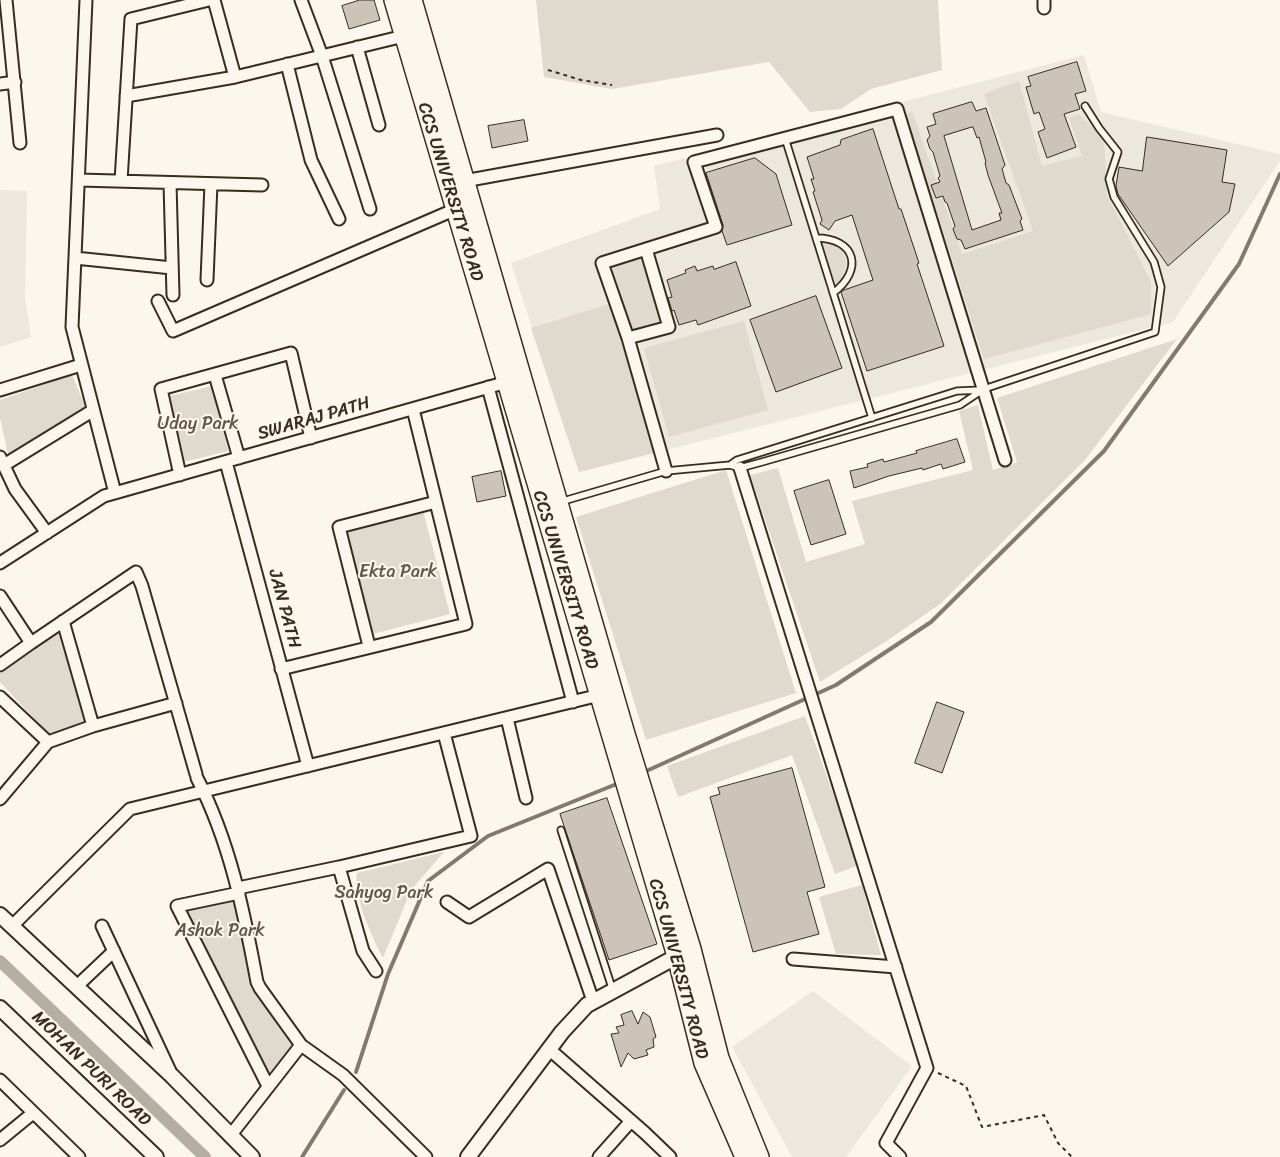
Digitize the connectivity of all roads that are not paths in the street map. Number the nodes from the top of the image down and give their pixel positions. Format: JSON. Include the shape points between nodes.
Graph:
{"nodes":[{"id":1,"x":6,"y":0,"type":"edge"},
{"id":2,"x":86,"y":0,"type":"edge"},
{"id":3,"x":208,"y":0,"type":"edge"},
{"id":4,"x":214,"y":0,"type":"edge"},
{"id":5,"x":300,"y":0,"type":"edge"},
{"id":6,"x":394,"y":0,"type":"edge"},
{"id":7,"x":412,"y":0,"type":"edge"},
{"id":8,"x":404,"y":36,"type":"junction"},
{"id":9,"x":357,"y":47,"type":"junction"},
{"id":10,"x":322,"y":56,"type":"junction"},
{"id":11,"x":287,"y":64,"type":"junction"},
{"id":12,"x":235,"y":77,"type":"junction"},
{"id":13,"x":15,"y":82,"type":"junction"},
{"id":14,"x":0,"y":84,"type":"edge"},
{"id":15,"x":126,"y":96,"type":"junction"},
{"id":16,"x":1085,"y":106,"type":"dead end"},
{"id":17,"x":380,"y":125,"type":"dead end"},
{"id":18,"x":717,"y":135,"type":"dead end"},
{"id":19,"x":785,"y":138,"type":"junction"},
{"id":20,"x":20,"y":143,"type":"dead end"},
{"id":21,"x":79,"y":180,"type":"junction"},
{"id":22,"x":121,"y":181,"type":"junction"},
{"id":23,"x":464,"y":181,"type":"junction"},
{"id":24,"x":170,"y":183,"type":"junction"},
{"id":25,"x":211,"y":184,"type":"junction"},
{"id":26,"x":262,"y":185,"type":"dead end"},
{"id":27,"x":370,"y":208,"type":"dead end"},
{"id":28,"x":456,"y":210,"type":"junction"},
{"id":29,"x":339,"y":219,"type":"dead end"},
{"id":30,"x":816,"y":238,"type":"junction"},
{"id":31,"x":646,"y":249,"type":"junction"},
{"id":32,"x":75,"y":258,"type":"junction"},
{"id":33,"x":172,"y":268,"type":"junction"},
{"id":34,"x":207,"y":280,"type":"dead end"},
{"id":35,"x":833,"y":293,"type":"junction"},
{"id":36,"x":173,"y":295,"type":"dead end"},
{"id":37,"x":158,"y":301,"type":"dead end"},
{"id":38,"x":628,"y":338,"type":"junction"},
{"id":39,"x":81,"y":365,"type":"junction"},
{"id":40,"x":215,"y":375,"type":"junction"},
{"id":41,"x":507,"y":382,"type":"junction"},
{"id":42,"x":488,"y":387,"type":"junction"},
{"id":43,"x":0,"y":390,"type":"edge"},
{"id":44,"x":984,"y":390,"type":"junction"},
{"id":45,"x":413,"y":409,"type":"junction"},
{"id":46,"x":92,"y":411,"type":"junction"},
{"id":47,"x":872,"y":418,"type":"junction"},
{"id":48,"x":311,"y":438,"type":"junction"},
{"id":49,"x":239,"y":458,"type":"junction"},
{"id":50,"x":1005,"y":460,"type":"dead end"},
{"id":51,"x":2,"y":461,"type":"edge"},
{"id":52,"x":226,"y":462,"type":"junction"},
{"id":53,"x":735,"y":467,"type":"junction"},
{"id":54,"x":666,"y":471,"type":"junction"},
{"id":55,"x":180,"y":475,"type":"junction"},
{"id":56,"x":115,"y":493,"type":"junction"},
{"id":57,"x":436,"y":502,"type":"junction"},
{"id":58,"x":558,"y":502,"type":"junction"},
{"id":59,"x":47,"y":534,"type":"junction"},
{"id":60,"x":0,"y":563,"type":"edge"},
{"id":61,"x":0,"y":596,"type":"edge"},
{"id":62,"x":63,"y":621,"type":"junction"},
{"id":63,"x":31,"y":643,"type":"junction"},
{"id":64,"x":369,"y":646,"type":"junction"},
{"id":65,"x":0,"y":665,"type":"edge"},
{"id":66,"x":282,"y":669,"type":"junction"},
{"id":67,"x":606,"y":694,"type":"junction"},
{"id":68,"x":0,"y":696,"type":"edge"},
{"id":69,"x":573,"y":702,"type":"junction"},
{"id":70,"x":176,"y":703,"type":"junction"},
{"id":71,"x":507,"y":718,"type":"junction"},
{"id":72,"x":93,"y":726,"type":"junction"},
{"id":73,"x":444,"y":733,"type":"junction"},
{"id":74,"x":48,"y":742,"type":"junction"},
{"id":75,"x":308,"y":766,"type":"junction"},
{"id":76,"x":203,"y":790,"type":"junction"},
{"id":77,"x":526,"y":798,"type":"dead end"},
{"id":78,"x":0,"y":799,"type":"edge"},
{"id":79,"x":561,"y":830,"type":"dead end"},
{"id":80,"x":339,"y":867,"type":"junction"},
{"id":81,"x":238,"y":890,"type":"junction"},
{"id":82,"x":447,"y":902,"type":"dead end"},
{"id":83,"x":0,"y":915,"type":"edge"},
{"id":84,"x":12,"y":926,"type":"junction"},
{"id":85,"x":102,"y":926,"type":"dead end"},
{"id":86,"x":114,"y":951,"type":"junction"},
{"id":87,"x":684,"y":952,"type":"junction"},
{"id":88,"x":793,"y":959,"type":"dead end"},
{"id":89,"x":896,"y":967,"type":"junction"},
{"id":90,"x":376,"y":971,"type":"dead end"},
{"id":91,"x":77,"y":986,"type":"junction"},
{"id":92,"x":613,"y":991,"type":"junction"},
{"id":93,"x":594,"y":1001,"type":"junction"},
{"id":94,"x":0,"y":1008,"type":"edge"},
{"id":95,"x":301,"y":1045,"type":"junction"},
{"id":96,"x":549,"y":1049,"type":"junction"},
{"id":97,"x":172,"y":1076,"type":"junction"},
{"id":98,"x":0,"y":1080,"type":"edge"},
{"id":99,"x":268,"y":1086,"type":"junction"},
{"id":100,"x":32,"y":1113,"type":"junction"},
{"id":101,"x":631,"y":1120,"type":"junction"},
{"id":102,"x":230,"y":1136,"type":"junction"},
{"id":103,"x":0,"y":1140,"type":"edge"},
{"id":104,"x":79,"y":1157,"type":"edge"},
{"id":105,"x":156,"y":1157,"type":"edge"},
{"id":106,"x":252,"y":1157,"type":"edge"},
{"id":107,"x":426,"y":1157,"type":"edge"},
{"id":108,"x":468,"y":1157,"type":"edge"},
{"id":109,"x":599,"y":1157,"type":"edge"},
{"id":110,"x":670,"y":1157,"type":"edge"},
{"id":111,"x":745,"y":1157,"type":"edge"},
{"id":112,"x":759,"y":1157,"type":"edge"},
{"id":113,"x":900,"y":1157,"type":"edge"}],
"edges":[{"from":1,"to":13,"type":"street"},
{"from":2,"to":21,"type":"street"},
{"from":3,"to":15,"type":"street","via":[[131,19]]},
{"from":4,"to":12,"type":"street"},
{"from":5,"to":10,"type":"street"},
{"from":6,"to":8,"type":"highway","name":"CCS UNIVERSITY ROAD"},
{"from":7,"to":23,"type":"highway","name":"CCS UNIVERSITY ROAD"},
{"from":8,"to":9,"type":"street"},
{"from":8,"to":28,"type":"highway","name":"CCS UNIVERSITY ROAD"},
{"from":9,"to":10,"type":"street"},
{"from":9,"to":17,"type":"street"},
{"from":10,"to":11,"type":"street"},
{"from":10,"to":27,"type":"street"},
{"from":11,"to":12,"type":"street"},
{"from":11,"to":29,"type":"street","via":[[311,160]]},
{"from":12,"to":15,"type":"street"},
{"from":13,"to":14,"type":"street"},
{"from":13,"to":20,"type":"street"},
{"from":15,"to":22,"type":"street"},
{"from":16,"to":44,"type":"lane","via":[[1118,152],[1109,179],[1114,197],[1154,262],[1161,287],[1156,332]]},
{"from":18,"to":23,"type":"street"},
{"from":19,"to":30,"type":"lane"},
{"from":19,"to":31,"type":"street","via":[[694,162],[716,227]]},
{"from":19,"to":44,"type":"street","via":[[897,109]]},
{"from":21,"to":22,"type":"street"},
{"from":21,"to":32,"type":"street"},
{"from":22,"to":24,"type":"street"},
{"from":23,"to":58,"type":"highway","name":"CCS UNIVERSITY ROAD"},
{"from":24,"to":25,"type":"street"},
{"from":24,"to":33,"type":"street"},
{"from":25,"to":26,"type":"street"},
{"from":25,"to":34,"type":"street"},
{"from":28,"to":37,"type":"street","via":[[173,331]]},
{"from":28,"to":41,"type":"highway","name":"CCS UNIVERSITY ROAD"},
{"from":30,"to":35,"type":"lane"},
{"from":30,"to":35,"type":"lane","via":[[840,243],[848,250],[852,261],[851,272],[843,286]]},
{"from":31,"to":38,"type":"street","via":[[669,327]]},
{"from":31,"to":38,"type":"street","via":[[602,263]]},
{"from":32,"to":33,"type":"street"},
{"from":32,"to":39,"type":"street","via":[[72,327]]},
{"from":33,"to":36,"type":"street"},
{"from":35,"to":47,"type":"lane"},
{"from":38,"to":54,"type":"street"},
{"from":39,"to":43,"type":"street"},
{"from":39,"to":46,"type":"street"},
{"from":40,"to":48,"type":"street","via":[[291,353]]},
{"from":40,"to":49,"type":"street"},
{"from":40,"to":55,"type":"street","via":[[161,389]]},
{"from":41,"to":42,"type":"street","name":"SWARAJ PATH"},
{"from":41,"to":67,"type":"highway","name":"CCS UNIVERSITY ROAD"},
{"from":42,"to":45,"type":"street","name":"SWARAJ PATH"},
{"from":42,"to":69,"type":"street"},
{"from":44,"to":47,"type":"lane","via":[[957,391]]},
{"from":44,"to":50,"type":"street"},
{"from":44,"to":53,"type":"lane","via":[[960,405]]},
{"from":45,"to":48,"type":"street","name":"SWARAJ PATH"},
{"from":45,"to":57,"type":"street"},
{"from":46,"to":51,"type":"street"},
{"from":46,"to":56,"type":"street"},
{"from":47,"to":53,"type":"lane","via":[[737,460]]},
{"from":48,"to":49,"type":"street","name":"SWARAJ PATH"},
{"from":49,"to":52,"type":"street","name":"SWARAJ PATH"},
{"from":51,"to":59,"type":"street","via":[[14,489]]},
{"from":52,"to":55,"type":"street","name":"SWARAJ PATH"},
{"from":52,"to":66,"type":"street","name":"JAN PATH"},
{"from":53,"to":54,"type":"lane"},
{"from":53,"to":89,"type":"street"},
{"from":54,"to":58,"type":"lane"},
{"from":55,"to":56,"type":"street","name":"SWARAJ PATH"},
{"from":56,"to":59,"type":"street","name":"SWARAJ PATH","via":[[104,496]]},
{"from":57,"to":64,"type":"street","via":[[339,527]]},
{"from":57,"to":64,"type":"street","via":[[466,624]]},
{"from":58,"to":67,"type":"highway","name":"CCS UNIVERSITY ROAD"},
{"from":59,"to":60,"type":"street","name":"SWARAJ PATH"},
{"from":61,"to":63,"type":"street"},
{"from":62,"to":63,"type":"street"},
{"from":62,"to":70,"type":"street","via":[[136,572]]},
{"from":62,"to":72,"type":"street"},
{"from":63,"to":65,"type":"street"},
{"from":64,"to":66,"type":"street"},
{"from":66,"to":75,"type":"street","name":"JAN PATH"},
{"from":67,"to":69,"type":"street"},
{"from":67,"to":87,"type":"highway","name":"CCS UNIVERSITY ROAD"},
{"from":68,"to":74,"type":"street"},
{"from":69,"to":71,"type":"street"},
{"from":70,"to":72,"type":"street"},
{"from":70,"to":76,"type":"street"},
{"from":71,"to":73,"type":"street"},
{"from":71,"to":77,"type":"street"},
{"from":72,"to":74,"type":"street"},
{"from":73,"to":75,"type":"street"},
{"from":73,"to":80,"type":"street","via":[[471,836]]},
{"from":74,"to":78,"type":"street"},
{"from":75,"to":76,"type":"street"},
{"from":76,"to":81,"type":"street"},
{"from":76,"to":84,"type":"street","via":[[130,809]]},
{"from":79,"to":92,"type":"lane"},
{"from":80,"to":81,"type":"street"},
{"from":80,"to":90,"type":"street","via":[[363,951]]},
{"from":81,"to":95,"type":"street","via":[[257,982]]},
{"from":81,"to":99,"type":"street","via":[[177,906]]},
{"from":82,"to":93,"type":"street","via":[[469,917],[548,869]]},
{"from":83,"to":84,"type":"street"},
{"from":84,"to":91,"type":"street"},
{"from":85,"to":86,"type":"street"},
{"from":86,"to":91,"type":"street"},
{"from":86,"to":97,"type":"street"},
{"from":87,"to":92,"type":"street"},
{"from":87,"to":111,"type":"highway","name":"CCS UNIVERSITY ROAD","via":[[704,1063]]},
{"from":87,"to":112,"type":"highway","name":"CCS UNIVERSITY ROAD","via":[[718,1058]]},
{"from":88,"to":89,"type":"street"},
{"from":89,"to":113,"type":"street","via":[[927,1068],[886,1143]]},
{"from":91,"to":97,"type":"street"},
{"from":92,"to":93,"type":"street"},
{"from":93,"to":96,"type":"street","via":[[568,1025]]},
{"from":94,"to":105,"type":"street","name":"MOHAN PURI ROAD"},
{"from":95,"to":99,"type":"street"},
{"from":95,"to":107,"type":"street","via":[[343,1075]]},
{"from":96,"to":101,"type":"street"},
{"from":96,"to":108,"type":"street"},
{"from":97,"to":102,"type":"street"},
{"from":98,"to":100,"type":"street"},
{"from":99,"to":102,"type":"street"},
{"from":100,"to":103,"type":"street"},
{"from":100,"to":104,"type":"street"},
{"from":101,"to":109,"type":"street"},
{"from":101,"to":110,"type":"street"},
{"from":102,"to":106,"type":"street"}]}
